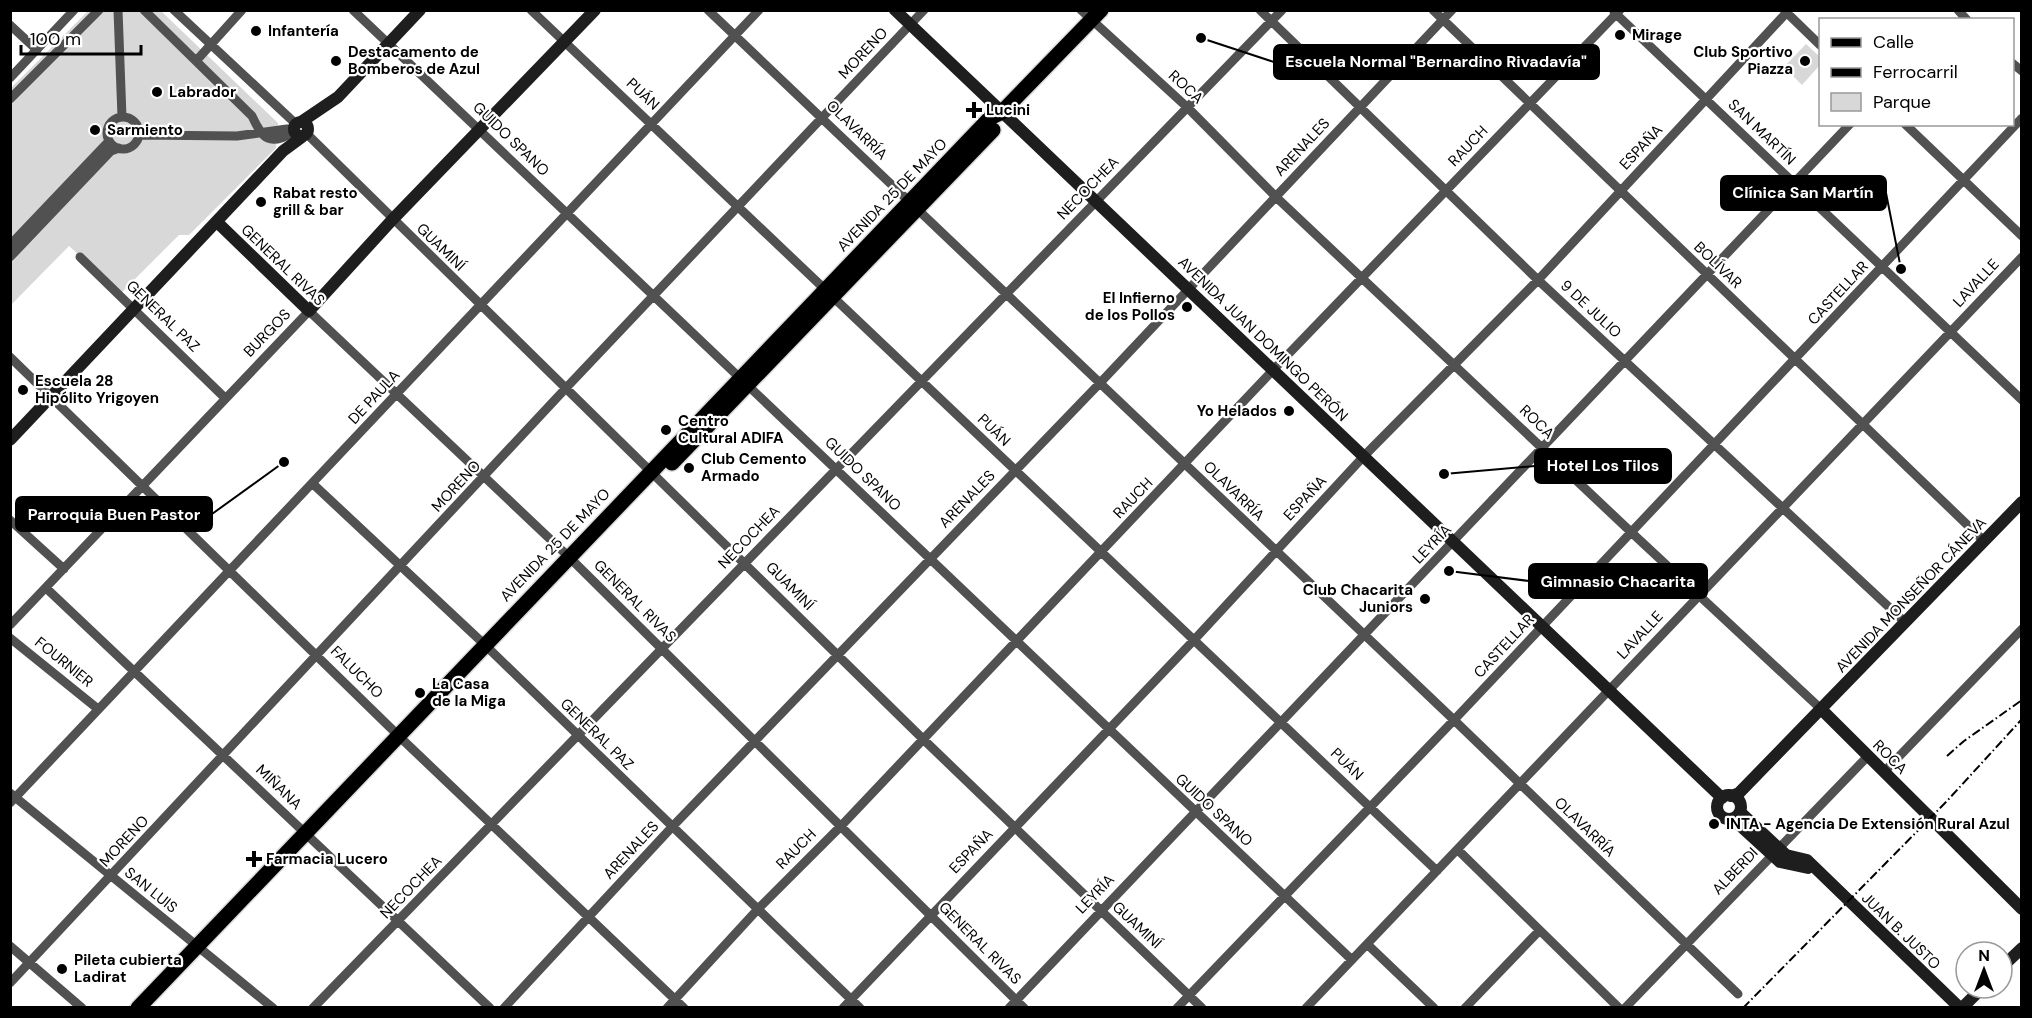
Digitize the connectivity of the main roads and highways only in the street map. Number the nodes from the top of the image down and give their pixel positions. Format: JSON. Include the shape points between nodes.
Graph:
{"nodes":[{"id":1,"x":420,"y":10,"type":"edge"},
{"id":2,"x":596,"y":10,"type":"edge"},
{"id":3,"x":895,"y":10,"type":"edge"},
{"id":4,"x":1091,"y":14,"type":"edge"},
{"id":5,"x":1002,"y":112,"type":"junction"},
{"id":6,"x":231,"y":206,"type":"junction"},
{"id":7,"x":218,"y":223,"type":"junction"},
{"id":8,"x":134,"y":309,"type":"junction"},
{"id":9,"x":309,"y":311,"type":"joint"},
{"id":10,"x":10,"y":440,"type":"edge"},
{"id":11,"x":2022,"y":502,"type":"edge"},
{"id":12,"x":1821,"y":709,"type":"junction"},
{"id":13,"x":1731,"y":805,"type":"junction"},
{"id":14,"x":1848,"y":901,"type":"joint"},
{"id":15,"x":2022,"y":909,"type":"edge"},
{"id":16,"x":200,"y":949,"type":"junction"},
{"id":17,"x":138,"y":1008,"type":"edge"},
{"id":18,"x":150,"y":1008,"type":"edge"},
{"id":19,"x":1961,"y":1008,"type":"edge"}],
"edges":[{"from":1,"to":6,"type":"main road","via":[[338,97],[298,130]]},
{"from":2,"to":9,"type":"main road","name":"BURGOS"},
{"from":3,"to":5,"type":"main road","name":"AVENIDA JUAN DOMINGO PERÓN"},
{"from":4,"to":5,"type":"main road","name":"AVENIDA 25 DE MAYO"},
{"from":5,"to":13,"type":"main road","name":"AVENIDA JUAN DOMINGO PERÓN"},
{"from":5,"to":16,"type":"main road","name":"AVENIDA 25 DE MAYO","via":[[990,118],[913,206]]},
{"from":6,"to":7,"type":"main road"},
{"from":6,"to":8,"type":"main road","via":[[214,218],[137,298]]},
{"from":7,"to":8,"type":"main road"},
{"from":7,"to":9,"type":"main road","name":"GENERAL RIVAS"},
{"from":8,"to":10,"type":"main road"},
{"from":11,"to":12,"type":"main road","name":"AVENIDA MONSEÑOR CÁNEVA"},
{"from":12,"to":13,"type":"main road","name":"AVENIDA MONSEÑOR CÁNEVA","via":[[1815,720]]},
{"from":12,"to":15,"type":"main road","name":"ROCA"},
{"from":13,"to":14,"type":"main road","name":"AVENIDA JUAN DOMINGO PERÓN","via":[[1774,852],[1807,860]]},
{"from":14,"to":19,"type":"main road","name":"JUAN B. JUSTO"},
{"from":16,"to":17,"type":"main road","name":"AVENIDA 25 DE MAYO"},
{"from":16,"to":18,"type":"main road","name":"AVENIDA 25 DE MAYO"}]}
